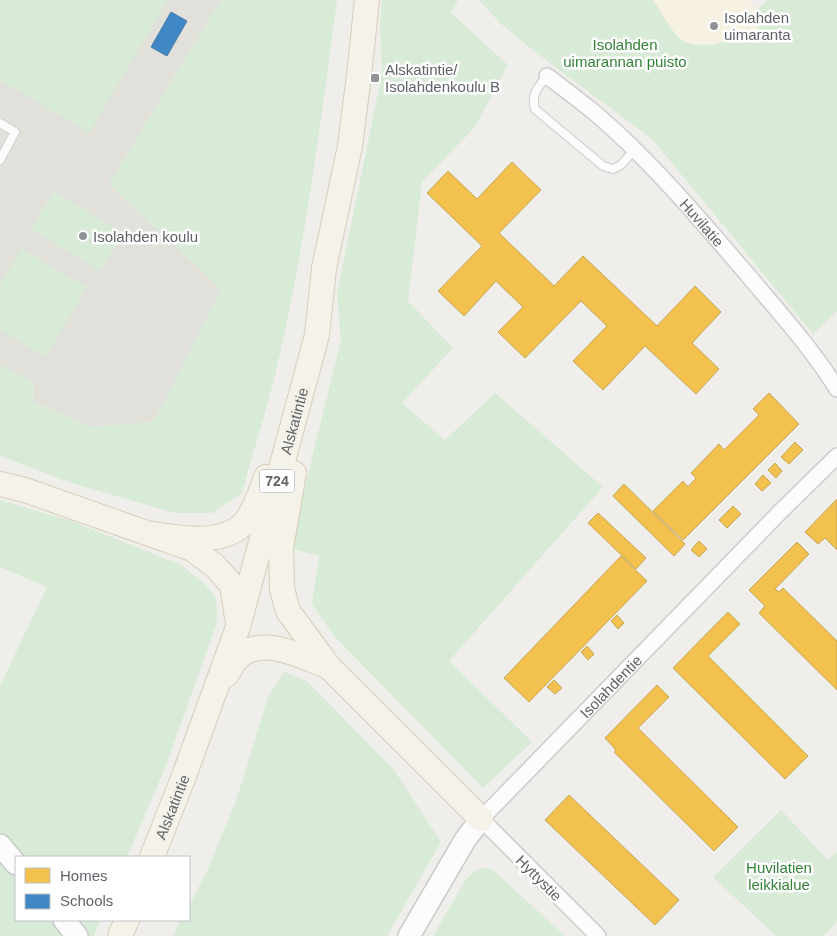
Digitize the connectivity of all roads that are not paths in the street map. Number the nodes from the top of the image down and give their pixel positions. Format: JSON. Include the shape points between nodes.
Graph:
{"nodes":[{"id":1,"x":366,"y":0,"type":"edge"},
{"id":2,"x":547,"y":76,"type":"joint"},
{"id":3,"x":0,"y":123,"type":"edge"},
{"id":4,"x":634,"y":150,"type":"junction"},
{"id":5,"x":0,"y":160,"type":"edge"},
{"id":6,"x":324,"y":268,"type":"junction"},
{"id":7,"x":317,"y":335,"type":"junction"},
{"id":8,"x":837,"y":388,"type":"edge"},
{"id":9,"x":837,"y":456,"type":"edge"},
{"id":10,"x":0,"y":484,"type":"edge"},
{"id":11,"x":153,"y":534,"type":"junction"},
{"id":12,"x":238,"y":628,"type":"junction"},
{"id":13,"x":329,"y":667,"type":"junction"},
{"id":14,"x":218,"y":686,"type":"junction"},
{"id":15,"x":480,"y":820,"type":"junction"},
{"id":16,"x":0,"y":845,"type":"edge"},
{"id":17,"x":152,"y":856,"type":"edge"},
{"id":18,"x":15,"y":863,"type":"edge"},
{"id":19,"x":65,"y":921,"type":"edge"},
{"id":20,"x":127,"y":921,"type":"edge"},
{"id":21,"x":77,"y":936,"type":"edge"},
{"id":22,"x":120,"y":936,"type":"edge"},
{"id":23,"x":409,"y":936,"type":"edge"},
{"id":24,"x":598,"y":936,"type":"edge"}],
"edges":[{"from":1,"to":6,"type":"main road","name":"Alskatintie","number":"724","via":[[350,146]]},
{"from":2,"to":4,"type":"street","name":"Huvilatie","via":[[595,113]]},
{"from":2,"to":4,"type":"lane","via":[[535,91],[532,100],[535,109],[603,166],[613,169],[621,165]]},
{"from":3,"to":5,"type":"lane","via":[[16,132]]},
{"from":4,"to":8,"type":"street","name":"Huvilatie","via":[[781,314]]},
{"from":6,"to":7,"type":"main road","name":"Alskatintie","number":"724"},
{"from":6,"to":11,"type":"main road","via":[[270,466],[249,516],[237,530],[214,537],[190,539]]},
{"from":7,"to":12,"type":"main road","name":"Alskatintie","number":"724"},
{"from":7,"to":13,"type":"main road","via":[[281,548],[282,589],[288,611]]},
{"from":9,"to":15,"type":"street","name":"Isolahdentie"},
{"from":10,"to":11,"type":"main road"},
{"from":11,"to":12,"type":"main road","via":[[192,548],[215,566],[232,585]]},
{"from":12,"to":14,"type":"main road","name":"Alskatintie","number":"724"},
{"from":13,"to":14,"type":"main road","via":[[275,647],[254,649],[240,655]]},
{"from":13,"to":15,"type":"main road"},
{"from":14,"to":17,"type":"main road","name":"Alskatintie","number":"724"},
{"from":15,"to":23,"type":"street","name":"Isolahdentie"},
{"from":15,"to":24,"type":"street","name":"Hyttystie"},
{"from":16,"to":18,"type":"street"},
{"from":19,"to":21,"type":"street"},
{"from":20,"to":22,"type":"main road"}]}
